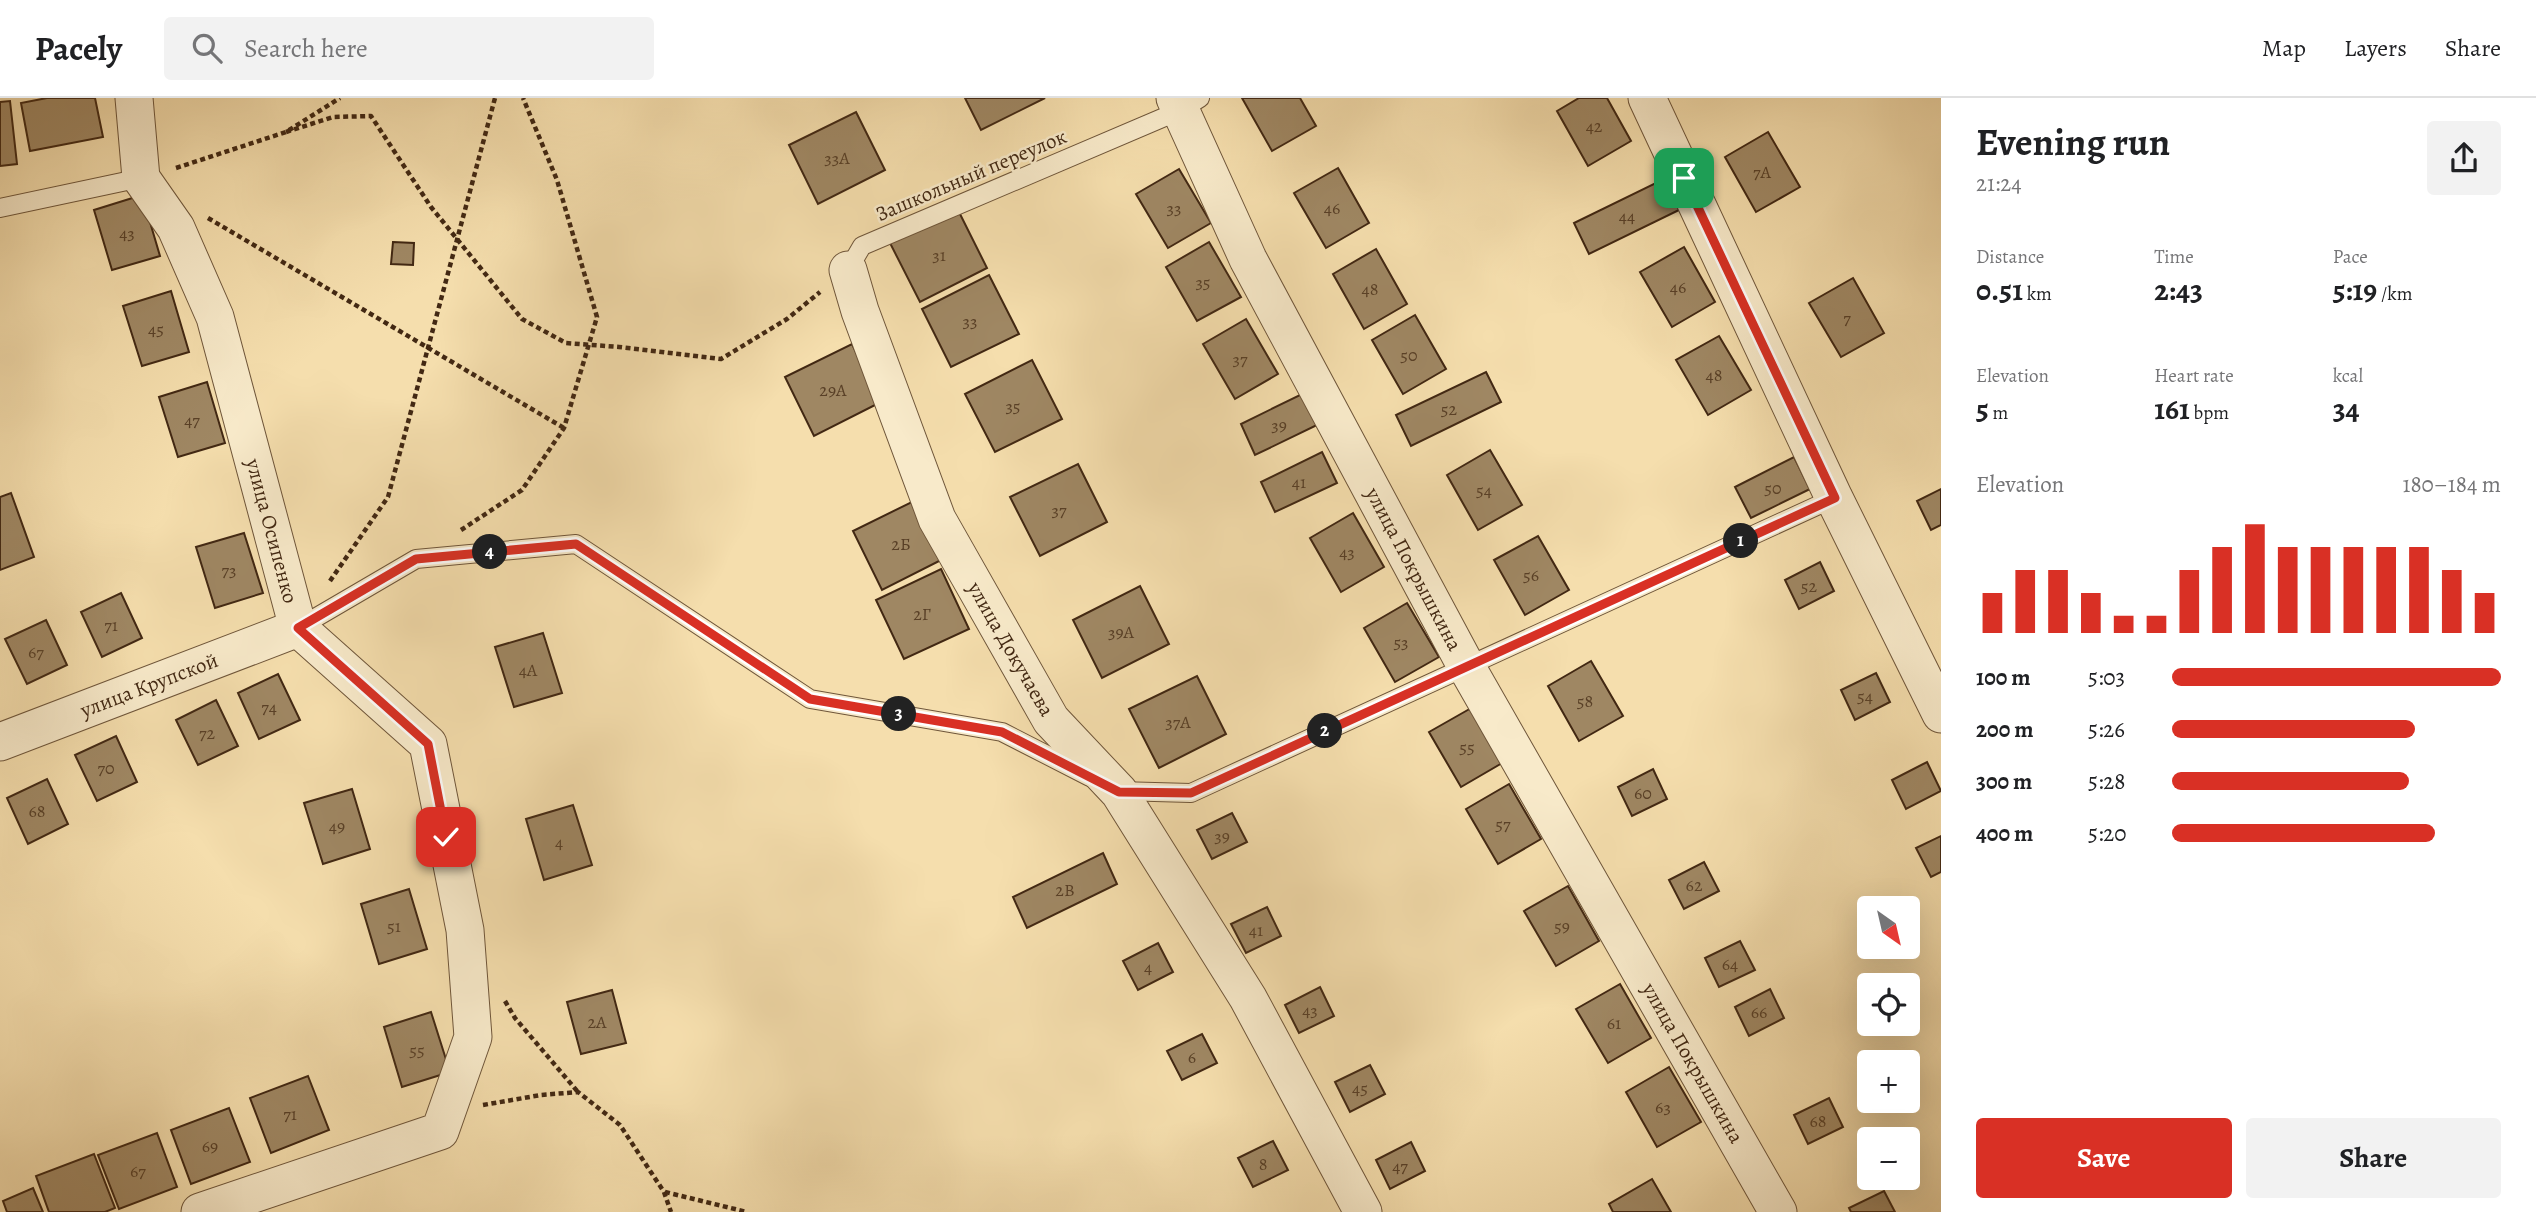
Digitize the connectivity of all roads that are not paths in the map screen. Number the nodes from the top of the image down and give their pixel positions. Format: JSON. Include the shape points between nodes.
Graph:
{"nodes":[{"id":1,"x":134,"y":98,"type":"edge"},
{"id":2,"x":1647,"y":98,"type":"edge"},
{"id":3,"x":1185,"y":102,"type":"edge"},
{"id":4,"x":141,"y":178,"type":"junction"},
{"id":5,"x":0,"y":208,"type":"edge"},
{"id":6,"x":848,"y":270,"type":"joint"},
{"id":7,"x":1835,"y":498,"type":"junction"},
{"id":8,"x":298,"y":628,"type":"junction"},
{"id":9,"x":1466,"y":666,"type":"junction"},
{"id":10,"x":1941,"y":713,"type":"edge"},
{"id":11,"x":0,"y":742,"type":"edge"},
{"id":12,"x":1119,"y":792,"type":"junction"},
{"id":13,"x":200,"y":1212,"type":"edge"},
{"id":14,"x":1363,"y":1212,"type":"edge"},
{"id":15,"x":1778,"y":1212,"type":"edge"}],
"edges":[{"from":1,"to":4,"type":"street","name":"улица Осипенко"},
{"from":2,"to":7,"type":"street"},
{"from":3,"to":6,"type":"lane","name":"Зашкольный переулок","via":[[862,246]]},
{"from":3,"to":9,"type":"street","name":"улица Покрышкина","via":[[1248,259]]},
{"from":4,"to":5,"type":"lane"},
{"from":4,"to":8,"type":"street","name":"улица Осипенко","via":[[176,228],[215,317]]},
{"from":6,"to":12,"type":"street","name":"улица Докучаева","via":[[937,519],[1051,720]]},
{"from":7,"to":9,"type":"lane"},
{"from":7,"to":10,"type":"street"},
{"from":8,"to":11,"type":"street","name":"улица Крупской"},
{"from":8,"to":12,"type":"lane","via":[[416,559],[576,544],[810,699],[1002,732]]},
{"from":8,"to":13,"type":"street","name":"улица Осипенко","via":[[428,744],[465,930],[473,1037],[440,1131]]},
{"from":9,"to":12,"type":"lane","via":[[1191,793]]},
{"from":9,"to":15,"type":"street","name":"улица Покрышкина"},
{"from":12,"to":14,"type":"street","name":"улица Докучаева","via":[[1248,998]]}]}
